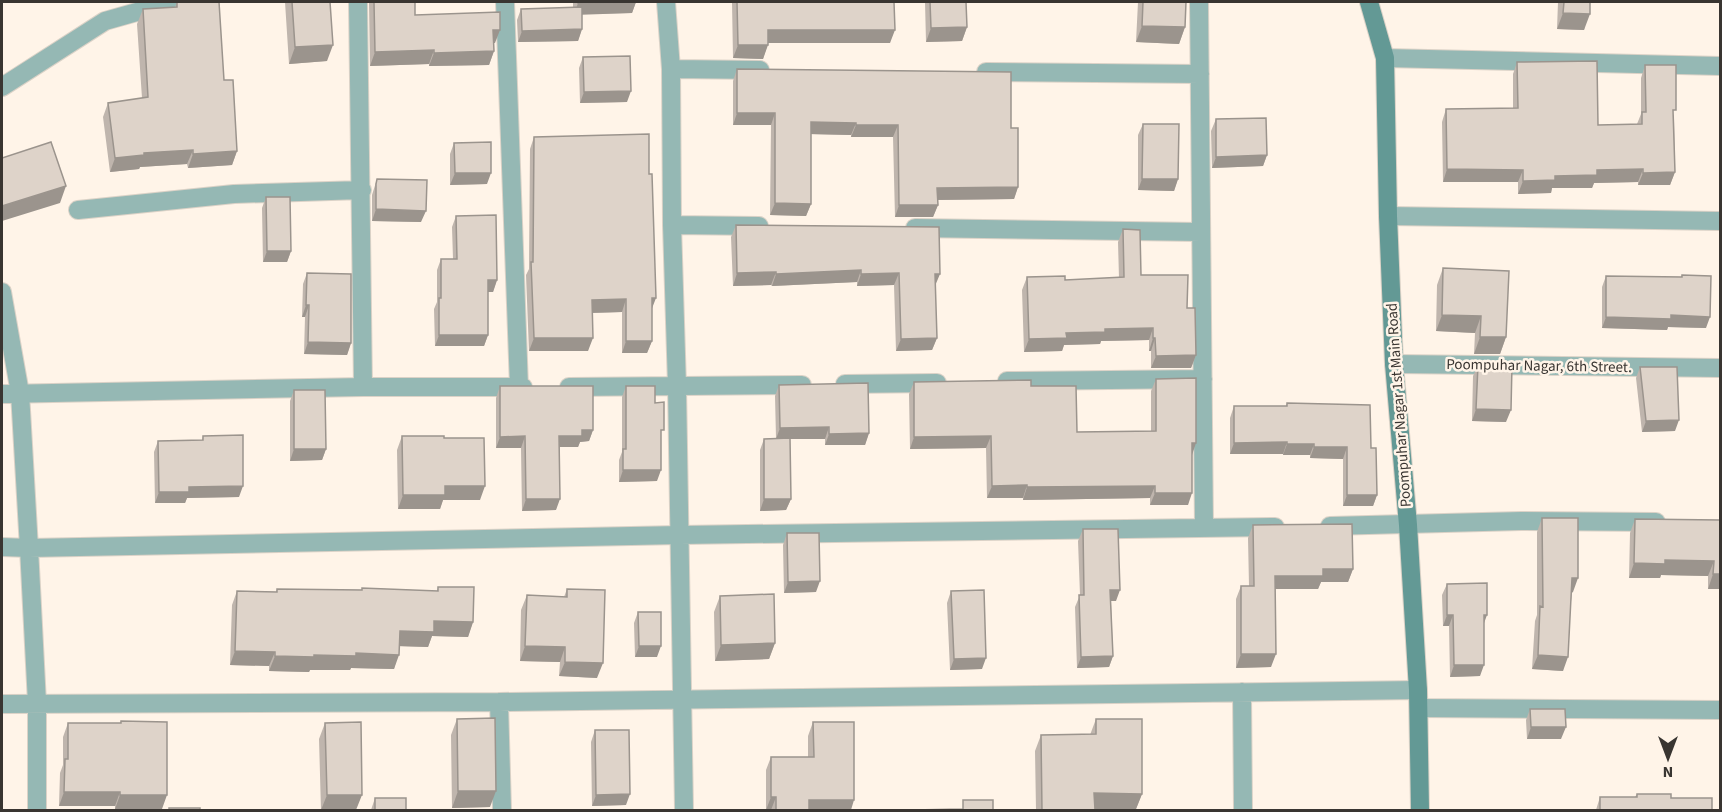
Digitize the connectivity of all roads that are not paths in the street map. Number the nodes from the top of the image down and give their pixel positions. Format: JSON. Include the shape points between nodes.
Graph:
{"nodes":[{"id":1,"x":172,"y":2,"type":"edge"},
{"id":2,"x":358,"y":2,"type":"edge"},
{"id":3,"x":505,"y":2,"type":"edge"},
{"id":4,"x":666,"y":2,"type":"edge"},
{"id":5,"x":1199,"y":2,"type":"edge"},
{"id":6,"x":1369,"y":2,"type":"edge"},
{"id":7,"x":1385,"y":58,"type":"junction"},
{"id":8,"x":1720,"y":66,"type":"edge"},
{"id":9,"x":671,"y":69,"type":"junction"},
{"id":10,"x":777,"y":70,"type":"edge"},
{"id":11,"x":965,"y":72,"type":"edge"},
{"id":12,"x":1200,"y":74,"type":"junction"},
{"id":13,"x":2,"y":87,"type":"edge"},
{"id":14,"x":362,"y":190,"type":"junction"},
{"id":15,"x":78,"y":210,"type":"dead end"},
{"id":16,"x":1388,"y":216,"type":"junction"},
{"id":17,"x":1720,"y":221,"type":"edge"},
{"id":18,"x":672,"y":225,"type":"junction"},
{"id":19,"x":778,"y":227,"type":"edge"},
{"id":20,"x":896,"y":228,"type":"edge"},
{"id":21,"x":1202,"y":232,"type":"junction"},
{"id":22,"x":2,"y":292,"type":"edge"},
{"id":23,"x":1394,"y":364,"type":"junction"},
{"id":24,"x":1720,"y":368,"type":"edge"},
{"id":25,"x":1203,"y":379,"type":"junction"},
{"id":26,"x":952,"y":382,"type":"edge"},
{"id":27,"x":988,"y":382,"type":"edge"},
{"id":28,"x":677,"y":386,"type":"junction"},
{"id":29,"x":363,"y":387,"type":"junction"},
{"id":30,"x":519,"y":387,"type":"junction"},
{"id":31,"x":10,"y":394,"type":"edge"},
{"id":32,"x":1674,"y":523,"type":"edge"},
{"id":33,"x":1408,"y":525,"type":"junction"},
{"id":34,"x":1312,"y":526,"type":"edge"},
{"id":35,"x":1288,"y":527,"type":"edge"},
{"id":36,"x":1204,"y":528,"type":"junction"},
{"id":37,"x":680,"y":535,"type":"junction"},
{"id":38,"x":2,"y":548,"type":"edge"},
{"id":39,"x":29,"y":548,"type":"junction"},
{"id":40,"x":1418,"y":690,"type":"junction"},
{"id":41,"x":1242,"y":692,"type":"junction"},
{"id":42,"x":682,"y":700,"type":"junction"},
{"id":43,"x":499,"y":702,"type":"junction"},
{"id":44,"x":37,"y":703,"type":"junction"},
{"id":45,"x":2,"y":704,"type":"edge"},
{"id":46,"x":1419,"y":708,"type":"junction"},
{"id":47,"x":1720,"y":710,"type":"edge"},
{"id":48,"x":37,"y":810,"type":"edge"},
{"id":49,"x":502,"y":810,"type":"edge"},
{"id":50,"x":684,"y":810,"type":"edge"},
{"id":51,"x":1243,"y":810,"type":"edge"},
{"id":52,"x":1420,"y":810,"type":"edge"}],
"edges":[{"from":1,"to":13,"type":"street","via":[[105,21]]},
{"from":2,"to":14,"type":"street"},
{"from":3,"to":30,"type":"street"},
{"from":4,"to":9,"type":"street"},
{"from":5,"to":12,"type":"street"},
{"from":6,"to":7,"type":"main road","name":"Poompuhar Nagar 1st Main Road"},
{"from":7,"to":8,"type":"street"},
{"from":7,"to":16,"type":"main road","name":"Poompuhar Nagar 1st Main Road"},
{"from":9,"to":10,"type":"street"},
{"from":9,"to":18,"type":"street"},
{"from":11,"to":12,"type":"street"},
{"from":12,"to":21,"type":"street"},
{"from":14,"to":15,"type":"street","via":[[234,194]]},
{"from":14,"to":29,"type":"street"},
{"from":16,"to":17,"type":"street"},
{"from":16,"to":23,"type":"main road","name":"Poompuhar Nagar 1st Main Road"},
{"from":18,"to":19,"type":"street"},
{"from":18,"to":28,"type":"street"},
{"from":20,"to":21,"type":"street"},
{"from":21,"to":25,"type":"street"},
{"from":22,"to":31,"type":"street"},
{"from":23,"to":24,"type":"street","name":"Poompuhar Nagar, 6th Street."},
{"from":23,"to":33,"type":"main road","name":"Poompuhar Nagar 1st Main Road"},
{"from":25,"to":27,"type":"street"},
{"from":25,"to":36,"type":"street"},
{"from":26,"to":28,"type":"street"},
{"from":28,"to":30,"type":"street"},
{"from":28,"to":37,"type":"street"},
{"from":29,"to":30,"type":"street"},
{"from":29,"to":31,"type":"street"},
{"from":31,"to":39,"type":"street"},
{"from":32,"to":33,"type":"street","via":[[1521,521]]},
{"from":33,"to":34,"type":"street"},
{"from":33,"to":40,"type":"main road","name":"Poompuhar Nagar 1st Main Road"},
{"from":35,"to":36,"type":"street"},
{"from":36,"to":37,"type":"street"},
{"from":37,"to":39,"type":"street"},
{"from":37,"to":42,"type":"street"},
{"from":38,"to":39,"type":"street"},
{"from":39,"to":44,"type":"street"},
{"from":40,"to":41,"type":"street"},
{"from":40,"to":46,"type":"main road","name":"Poompuhar Nagar 1st Main Road"},
{"from":41,"to":42,"type":"street"},
{"from":41,"to":51,"type":"street"},
{"from":42,"to":43,"type":"street"},
{"from":42,"to":50,"type":"street"},
{"from":43,"to":44,"type":"street"},
{"from":43,"to":49,"type":"street"},
{"from":44,"to":45,"type":"street"},
{"from":44,"to":48,"type":"street"},
{"from":46,"to":47,"type":"street"},
{"from":46,"to":52,"type":"main road","name":"Poompuhar Nagar 1st Main Road"}]}
